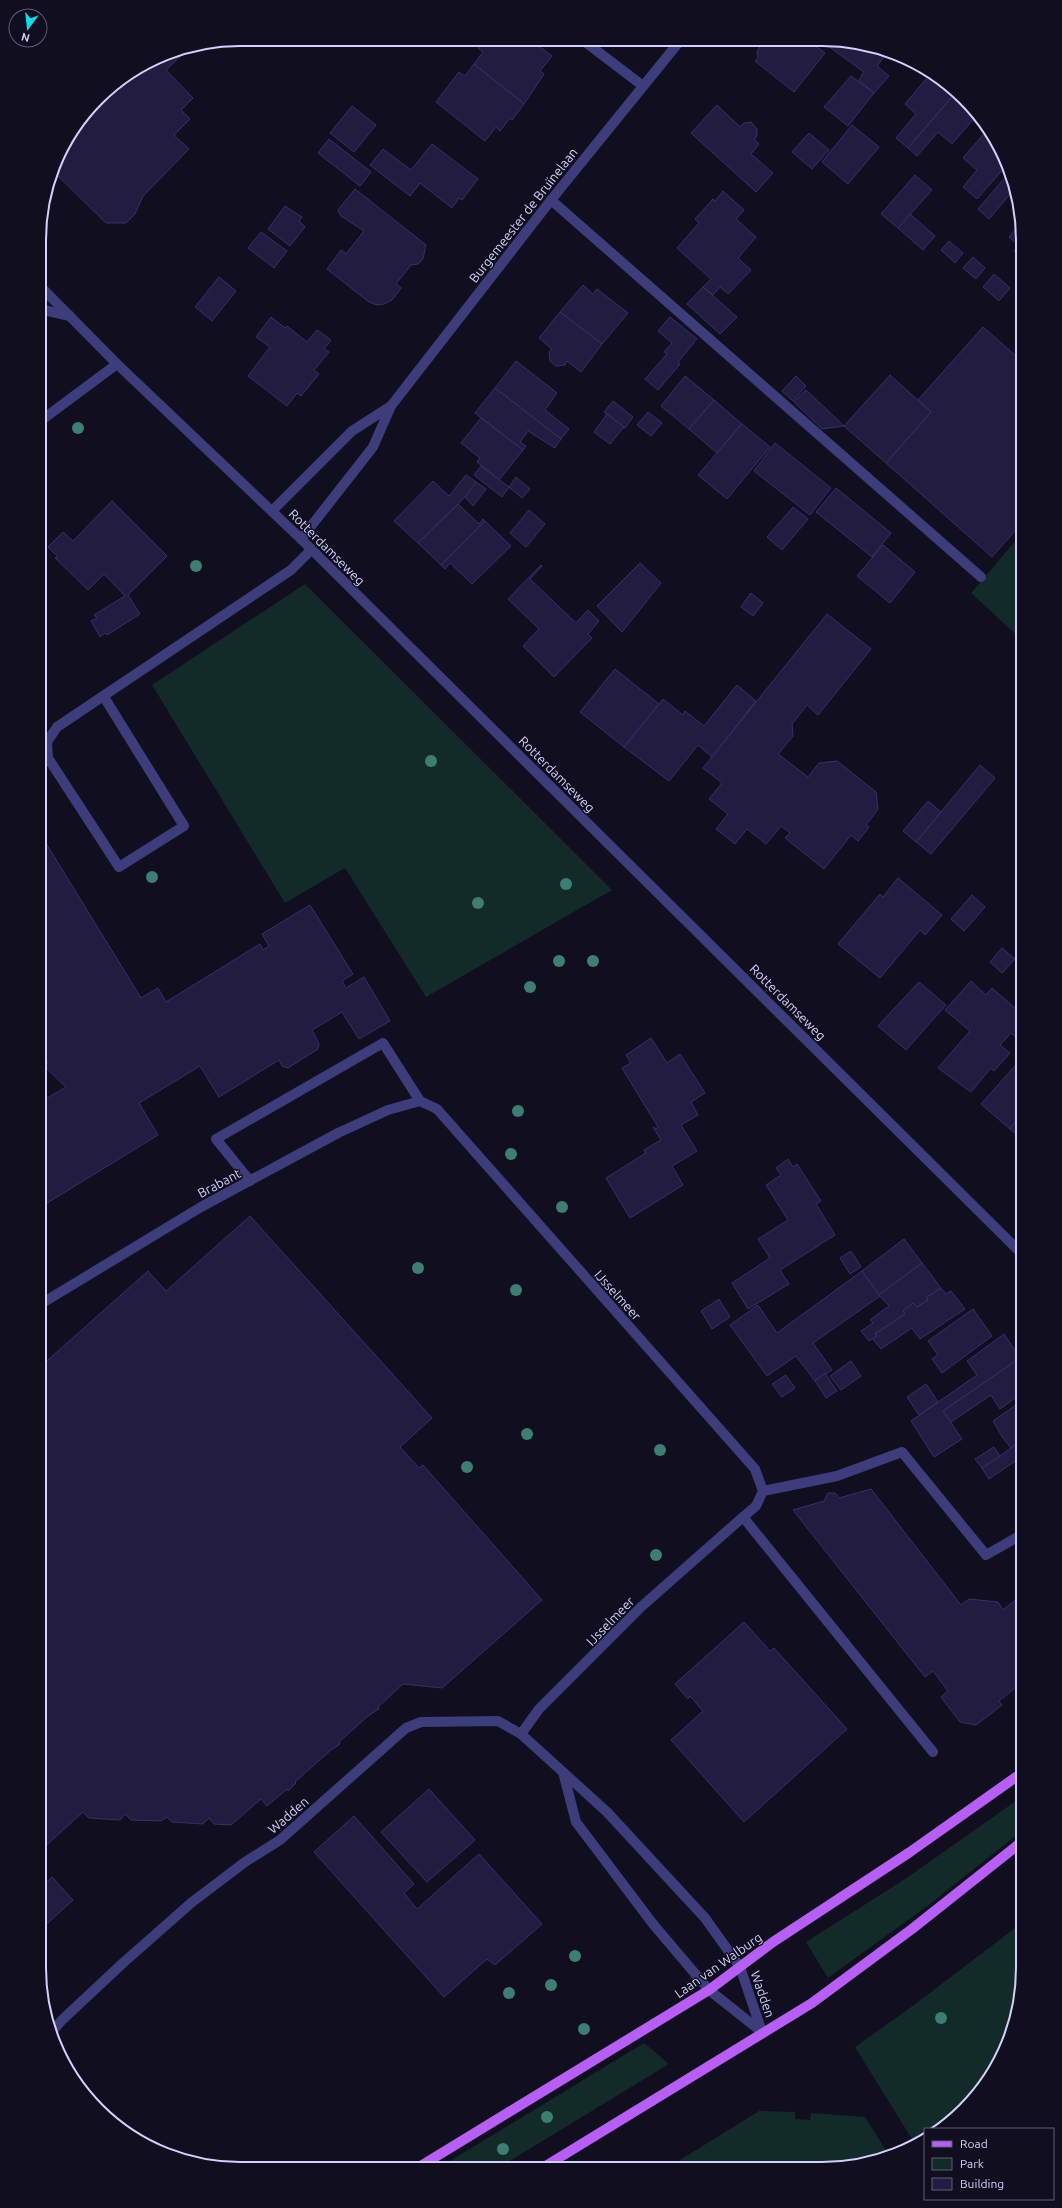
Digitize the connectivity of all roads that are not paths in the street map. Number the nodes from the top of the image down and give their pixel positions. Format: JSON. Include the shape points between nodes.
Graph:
{"nodes":[{"id":1,"x":591,"y":46,"type":"edge"},
{"id":2,"x":676,"y":46,"type":"edge"},
{"id":3,"x":643,"y":86,"type":"junction"},
{"id":4,"x":551,"y":200,"type":"junction"},
{"id":5,"x":46,"y":292,"type":"edge"},
{"id":6,"x":46,"y":311,"type":"edge"},
{"id":7,"x":70,"y":316,"type":"junction"},
{"id":8,"x":117,"y":364,"type":"junction"},
{"id":9,"x":391,"y":406,"type":"junction"},
{"id":10,"x":46,"y":417,"type":"edge"},
{"id":11,"x":272,"y":511,"type":"junction"},
{"id":12,"x":301,"y":540,"type":"junction"},
{"id":13,"x":311,"y":550,"type":"junction"},
{"id":14,"x":981,"y":577,"type":"dead end"},
{"id":15,"x":104,"y":697,"type":"junction"},
{"id":16,"x":420,"y":1101,"type":"junction"},
{"id":17,"x":250,"y":1181,"type":"junction"},
{"id":18,"x":1016,"y":1248,"type":"edge"},
{"id":19,"x":46,"y":1301,"type":"edge"},
{"id":20,"x":763,"y":1491,"type":"junction"},
{"id":21,"x":743,"y":1517,"type":"junction"},
{"id":22,"x":1016,"y":1538,"type":"edge"},
{"id":23,"x":521,"y":1734,"type":"junction"},
{"id":24,"x":933,"y":1752,"type":"dead end"},
{"id":25,"x":563,"y":1772,"type":"junction"},
{"id":26,"x":1016,"y":1777,"type":"edge"},
{"id":27,"x":1016,"y":1847,"type":"edge"},
{"id":28,"x":740,"y":1967,"type":"junction"},
{"id":29,"x":709,"y":1990,"type":"junction"},
{"id":30,"x":55,"y":2028,"type":"edge"},
{"id":31,"x":762,"y":2032,"type":"junction"},
{"id":32,"x":426,"y":2162,"type":"edge"},
{"id":33,"x":552,"y":2162,"type":"edge"}],
"edges":[{"from":1,"to":3,"type":"street"},
{"from":2,"to":3,"type":"street","name":"Burgemeester de Bruïnelaan"},
{"from":3,"to":4,"type":"street","name":"Burgemeester de Bruïnelaan"},
{"from":4,"to":9,"type":"street","name":"Burgemeester de Bruïnelaan"},
{"from":4,"to":14,"type":"street"},
{"from":5,"to":7,"type":"street","name":"Rotterdamseweg"},
{"from":6,"to":7,"type":"street"},
{"from":7,"to":8,"type":"street","name":"Rotterdamseweg"},
{"from":8,"to":10,"type":"street"},
{"from":8,"to":11,"type":"street","name":"Rotterdamseweg"},
{"from":9,"to":11,"type":"street","name":"Burgemeester de Bruïnelaan","via":[[352,431]]},
{"from":9,"to":12,"type":"street","name":"Burgemeester de Bruïnelaan","via":[[373,447]]},
{"from":11,"to":12,"type":"street","name":"Rotterdamseweg"},
{"from":12,"to":13,"type":"street","name":"Rotterdamseweg"},
{"from":13,"to":15,"type":"street","via":[[292,570]]},
{"from":13,"to":18,"type":"street","name":"Rotterdamseweg"},
{"from":15,"to":15,"type":"street","via":[[56,727],[47,742],[48,758],[119,867],[184,826]]},
{"from":16,"to":17,"type":"street","name":"Brabant","via":[[388,1110],[345,1130]]},
{"from":16,"to":17,"type":"street","via":[[383,1043],[216,1139]]},
{"from":16,"to":20,"type":"street","name":"IJsselmeer","via":[[437,1109],[755,1469]]},
{"from":17,"to":19,"type":"street","name":"Brabant","via":[[201,1207]]},
{"from":20,"to":21,"type":"street","name":"IJsselmeer","via":[[756,1506]]},
{"from":20,"to":22,"type":"street","via":[[837,1476],[902,1452],[986,1555]]},
{"from":21,"to":23,"type":"street","name":"IJsselmeer","via":[[641,1607],[539,1709]]},
{"from":21,"to":24,"type":"street"},
{"from":23,"to":25,"type":"street","name":"Wadden"},
{"from":23,"to":30,"type":"street","name":"Wadden","via":[[498,1721],[421,1722],[406,1728],[280,1840],[245,1862],[191,1903]]},
{"from":25,"to":28,"type":"street","name":"Wadden","via":[[607,1812],[690,1901]]},
{"from":25,"to":29,"type":"street","name":"Wadden","via":[[576,1822],[654,1924]]},
{"from":26,"to":28,"type":"main road","name":"Laan van Walburg"},
{"from":27,"to":31,"type":"main road","via":[[912,1929],[812,2003]]},
{"from":28,"to":29,"type":"main road","name":"Laan van Walburg"},
{"from":28,"to":31,"type":"street","name":"Wadden"},
{"from":29,"to":31,"type":"street","name":"Wadden"},
{"from":29,"to":32,"type":"main road","name":"Laan van Walburg"},
{"from":31,"to":33,"type":"main road"}]}
